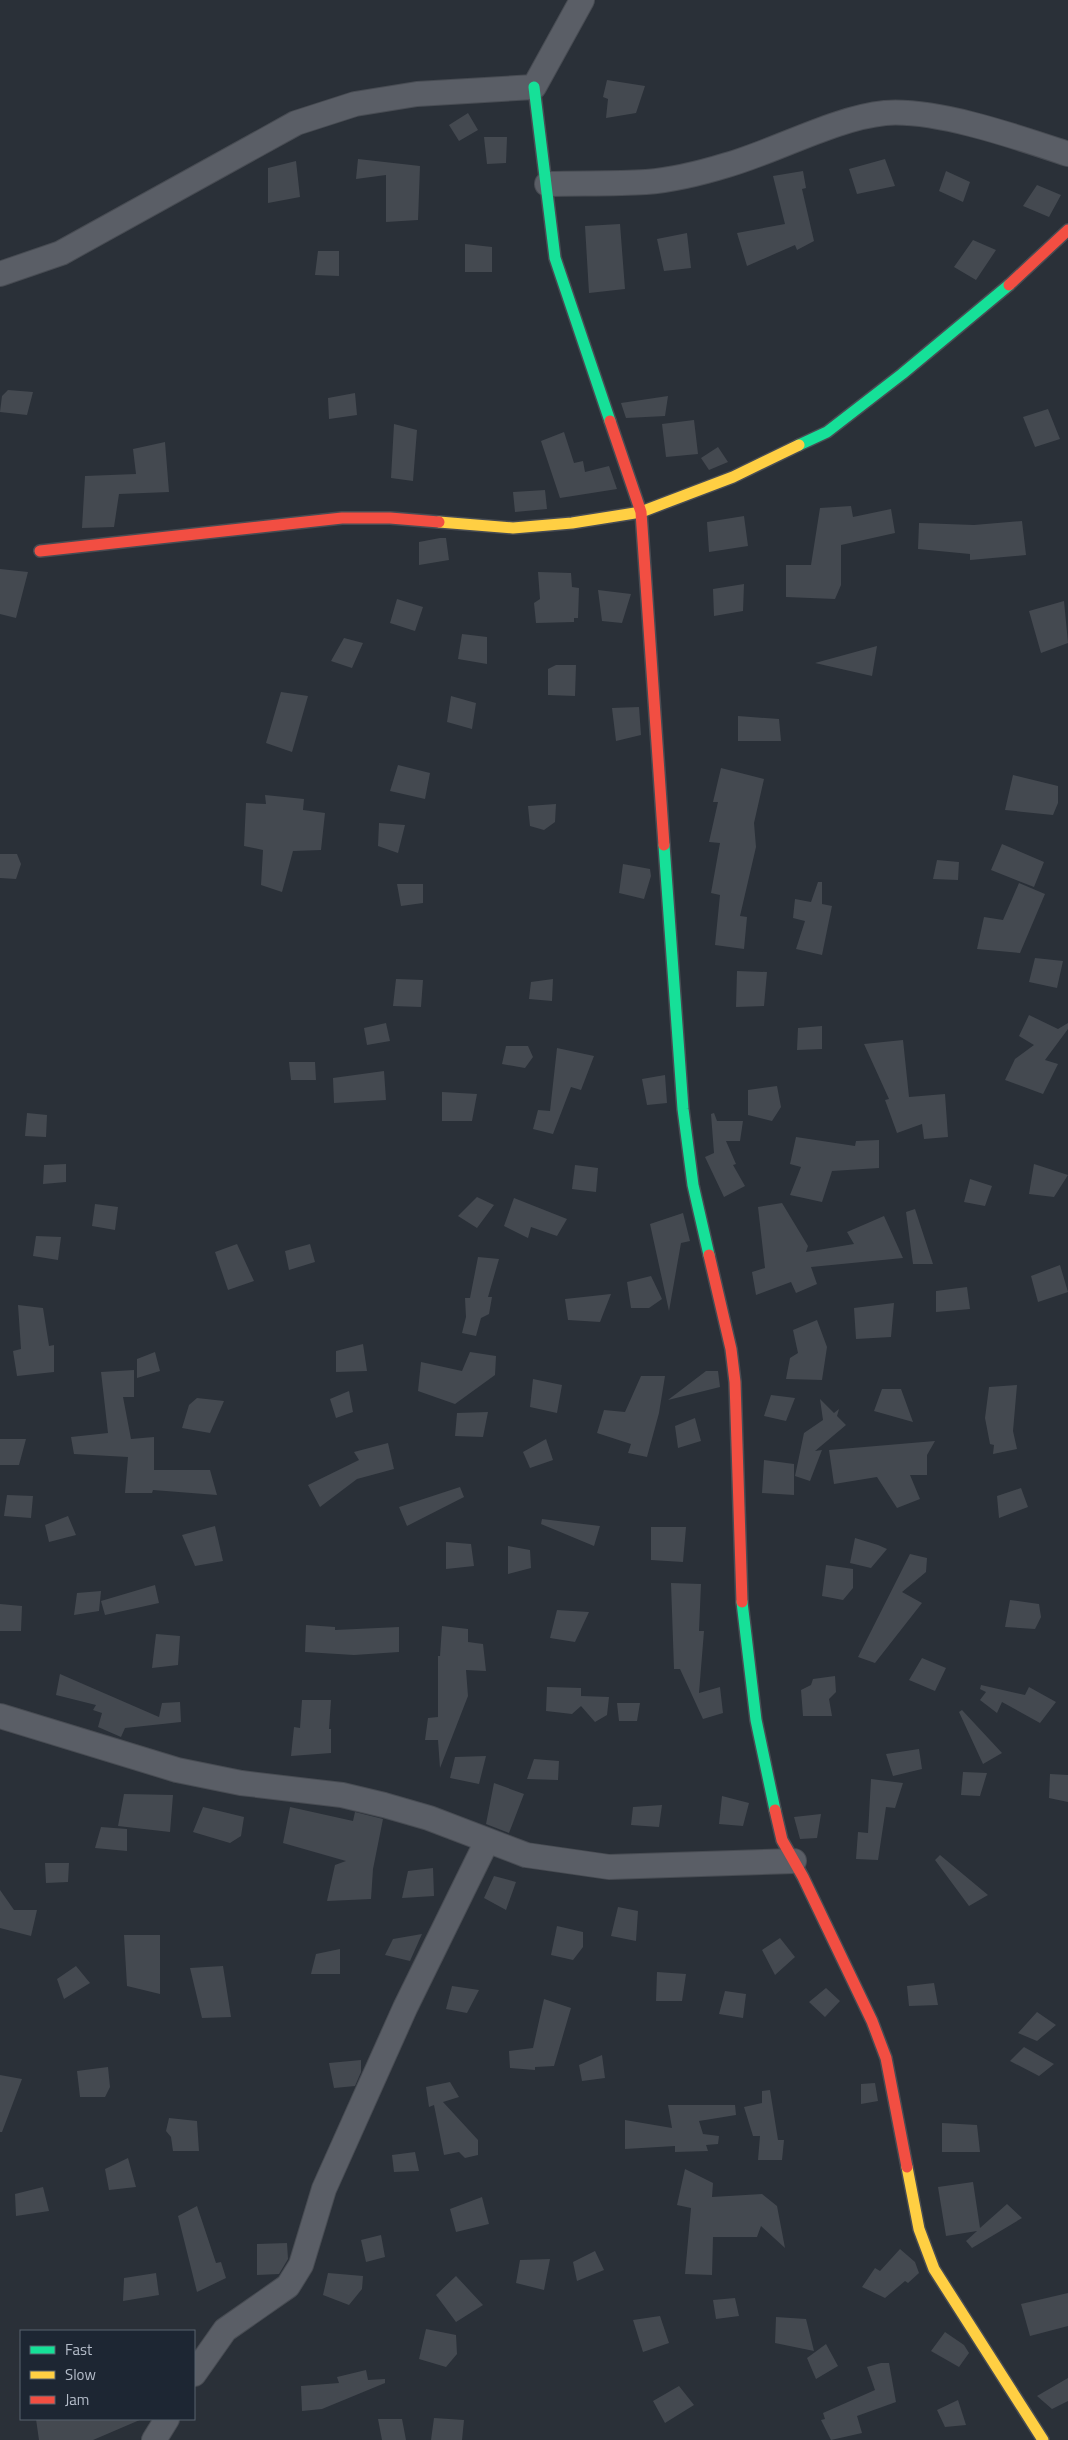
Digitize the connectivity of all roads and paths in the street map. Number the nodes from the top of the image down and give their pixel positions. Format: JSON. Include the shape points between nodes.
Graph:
{"nodes":[{"id":1,"x":582,"y":0,"type":"edge"},
{"id":2,"x":534,"y":87,"type":"junction"},
{"id":3,"x":1068,"y":154,"type":"edge"},
{"id":4,"x":548,"y":184,"type":"junction"},
{"id":5,"x":1068,"y":230,"type":"edge"},
{"id":6,"x":0,"y":274,"type":"edge"},
{"id":7,"x":641,"y":512,"type":"junction"},
{"id":8,"x":40,"y":551,"type":"dead end"},
{"id":9,"x":0,"y":1716,"type":"edge"},
{"id":10,"x":487,"y":1841,"type":"junction"},
{"id":11,"x":794,"y":1861,"type":"junction"},
{"id":12,"x":195,"y":2373,"type":"edge"},
{"id":13,"x":166,"y":2420,"type":"edge"},
{"id":14,"x":154,"y":2440,"type":"edge"},
{"id":15,"x":1043,"y":2440,"type":"edge"}],
"edges":[{"from":1,"to":2,"type":"street"},
{"from":2,"to":4,"type":"street"},
{"from":2,"to":6,"type":"street","via":[[417,94],[355,104],[296,123],[61,253]]},
{"from":3,"to":4,"type":"street","via":[[1014,136],[927,115],[885,113],[852,120],[728,165],[682,177],[647,182]]},
{"from":4,"to":7,"type":"street","via":[[555,258]]},
{"from":5,"to":7,"type":"street","via":[[1008,286],[827,432],[734,477]]},
{"from":7,"to":8,"type":"street","via":[[513,528],[390,518],[342,518]]},
{"from":7,"to":11,"type":"street","via":[[683,1109],[693,1185],[731,1349],[735,1382],[743,1621],[756,1720],[782,1840]]},
{"from":9,"to":10,"type":"street","via":[[177,1770],[241,1783],[342,1795],[384,1805],[429,1818]]},
{"from":10,"to":11,"type":"street","via":[[526,1855],[609,1867]]},
{"from":10,"to":12,"type":"street","via":[[406,2008],[324,2189],[301,2265],[288,2286],[225,2330]]},
{"from":11,"to":15,"type":"street","via":[[872,2021],[886,2058],[919,2229],[934,2269]]},
{"from":13,"to":14,"type":"street"}]}
